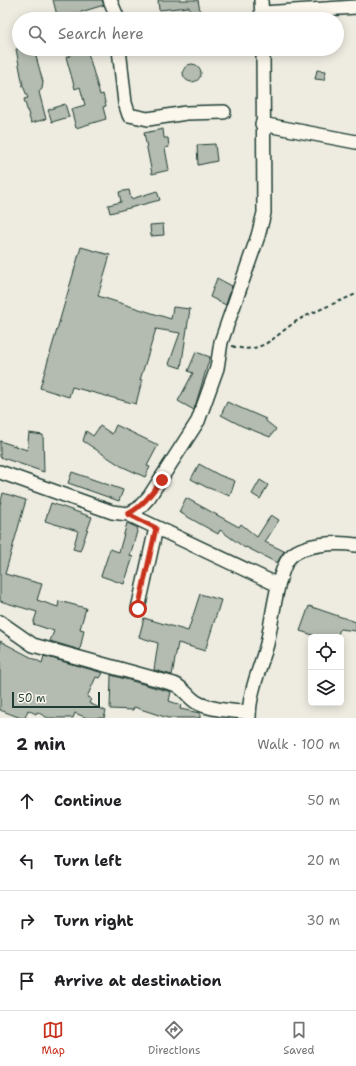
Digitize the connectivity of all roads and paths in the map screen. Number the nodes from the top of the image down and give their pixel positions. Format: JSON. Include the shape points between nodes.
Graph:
{"nodes":[{"id":1,"x":110,"y":0,"type":"edge"},
{"id":2,"x":356,"y":7,"type":"edge"},
{"id":3,"x":261,"y":11,"type":"edge"},
{"id":4,"x":115,"y":12,"type":"edge"},
{"id":5,"x":120,"y":56,"type":"edge"},
{"id":6,"x":263,"y":56,"type":"edge"},
{"id":7,"x":224,"y":112,"type":"dead end"},
{"id":8,"x":262,"y":124,"type":"junction"},
{"id":9,"x":356,"y":142,"type":"edge"},
{"id":10,"x":356,"y":294,"type":"edge"},
{"id":11,"x":220,"y":342,"type":"junction"},
{"id":12,"x":0,"y":472,"type":"edge"},
{"id":13,"x":128,"y":514,"type":"junction"},
{"id":14,"x":156,"y":528,"type":"junction"},
{"id":15,"x":356,"y":545,"type":"edge"},
{"id":16,"x":278,"y":585,"type":"junction"},
{"id":17,"x":138,"y":609,"type":"dead end"},
{"id":18,"x":0,"y":622,"type":"edge"},
{"id":19,"x":249,"y":715,"type":"edge"}],
"edges":[{"from":1,"to":4,"type":"street"},
{"from":2,"to":3,"type":"street"},
{"from":5,"to":7,"type":"street","via":[[125,103],[129,115],[148,119]]},
{"from":6,"to":8,"type":"street"},
{"from":8,"to":9,"type":"street"},
{"from":8,"to":11,"type":"street","via":[[264,213]]},
{"from":10,"to":11,"type":"path","via":[[301,319],[269,343],[238,348]]},
{"from":11,"to":13,"type":"street","via":[[217,368],[198,420],[149,497],[138,509]]},
{"from":12,"to":13,"type":"street","via":[[112,512]]},
{"from":13,"to":14,"type":"street"},
{"from":14,"to":16,"type":"street"},
{"from":14,"to":17,"type":"street"},
{"from":15,"to":16,"type":"street","via":[[347,543],[299,549],[289,558],[282,570]]},
{"from":16,"to":19,"type":"street","via":[[272,619],[254,682]]},
{"from":18,"to":19,"type":"street","via":[[33,645],[174,684],[204,706]]}]}
